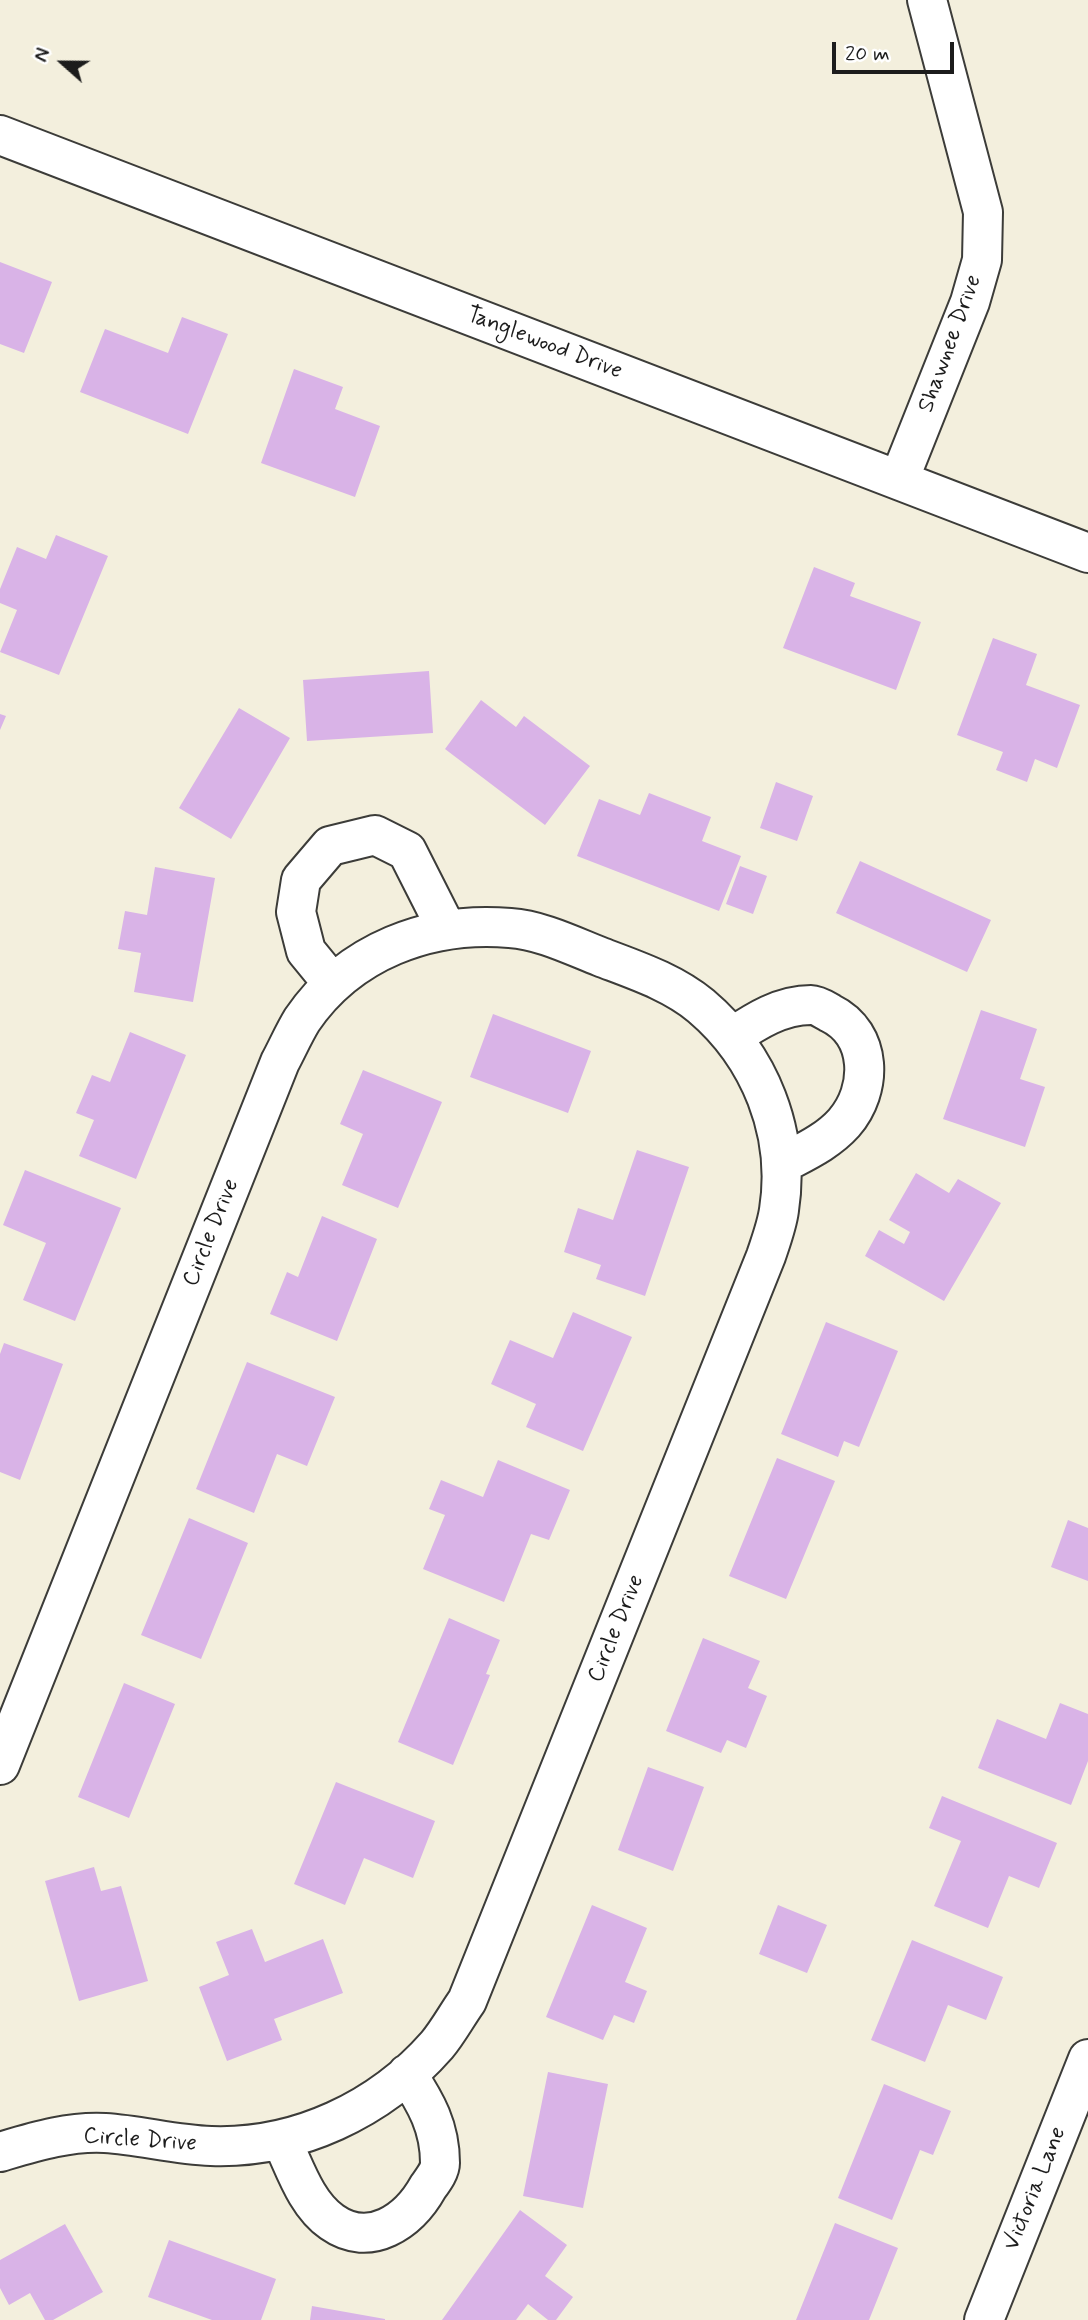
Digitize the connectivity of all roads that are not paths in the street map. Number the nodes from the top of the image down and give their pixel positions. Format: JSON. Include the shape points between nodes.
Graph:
{"nodes":[{"id":1,"x":927,"y":0,"type":"edge"},
{"id":2,"x":0,"y":135,"type":"edge"},
{"id":3,"x":900,"y":480,"type":"junction"},
{"id":4,"x":1088,"y":552,"type":"edge"},
{"id":5,"x":446,"y":928,"type":"junction"},
{"id":6,"x":333,"y":984,"type":"junction"},
{"id":7,"x":733,"y":1037,"type":"junction"},
{"id":8,"x":782,"y":1164,"type":"junction"},
{"id":9,"x":0,"y":1765,"type":"edge"},
{"id":10,"x":1088,"y":2059,"type":"edge"},
{"id":11,"x":407,"y":2074,"type":"junction"},
{"id":12,"x":282,"y":2141,"type":"junction"},
{"id":13,"x":0,"y":2152,"type":"edge"},
{"id":14,"x":984,"y":2320,"type":"edge"}],
"edges":[{"from":1,"to":3,"type":"street","name":"Shawnee Drive","via":[[979,193],[982,260]]},
{"from":2,"to":3,"type":"street","name":"Tanglewood Drive"},
{"from":3,"to":4,"type":"street","name":"Tanglewood Drive"},
{"from":5,"to":6,"type":"street","name":"Circle Drive","via":[[395,943]]},
{"from":5,"to":6,"type":"street","via":[[407,851],[375,835],[330,846],[300,880],[296,912],[306,951]]},
{"from":5,"to":7,"type":"street","name":"Circle Drive","via":[[512,928],[558,940],[659,980],[699,1005]]},
{"from":6,"to":9,"type":"street","name":"Circle Drive","via":[[302,1020],[280,1062]]},
{"from":7,"to":8,"type":"street","name":"Circle Drive","via":[[764,1087]]},
{"from":7,"to":8,"type":"street","via":[[764,1015],[813,1004],[840,1018],[864,1048],[864,1089],[846,1121],[824,1142]]},
{"from":8,"to":11,"type":"street","name":"Circle Drive","via":[[779,1210],[766,1256],[481,1970],[438,2044]]},
{"from":10,"to":14,"type":"street","name":"Victoria Lane"},
{"from":11,"to":12,"type":"street","name":"Circle Drive","via":[[354,2113]]},
{"from":11,"to":12,"type":"street","via":[[436,2126],[440,2167],[418,2205],[387,2230],[356,2235],[331,2222],[309,2198]]},
{"from":12,"to":13,"type":"street","name":"Circle Drive","via":[[210,2146],[103,2133],[54,2137]]}]}
